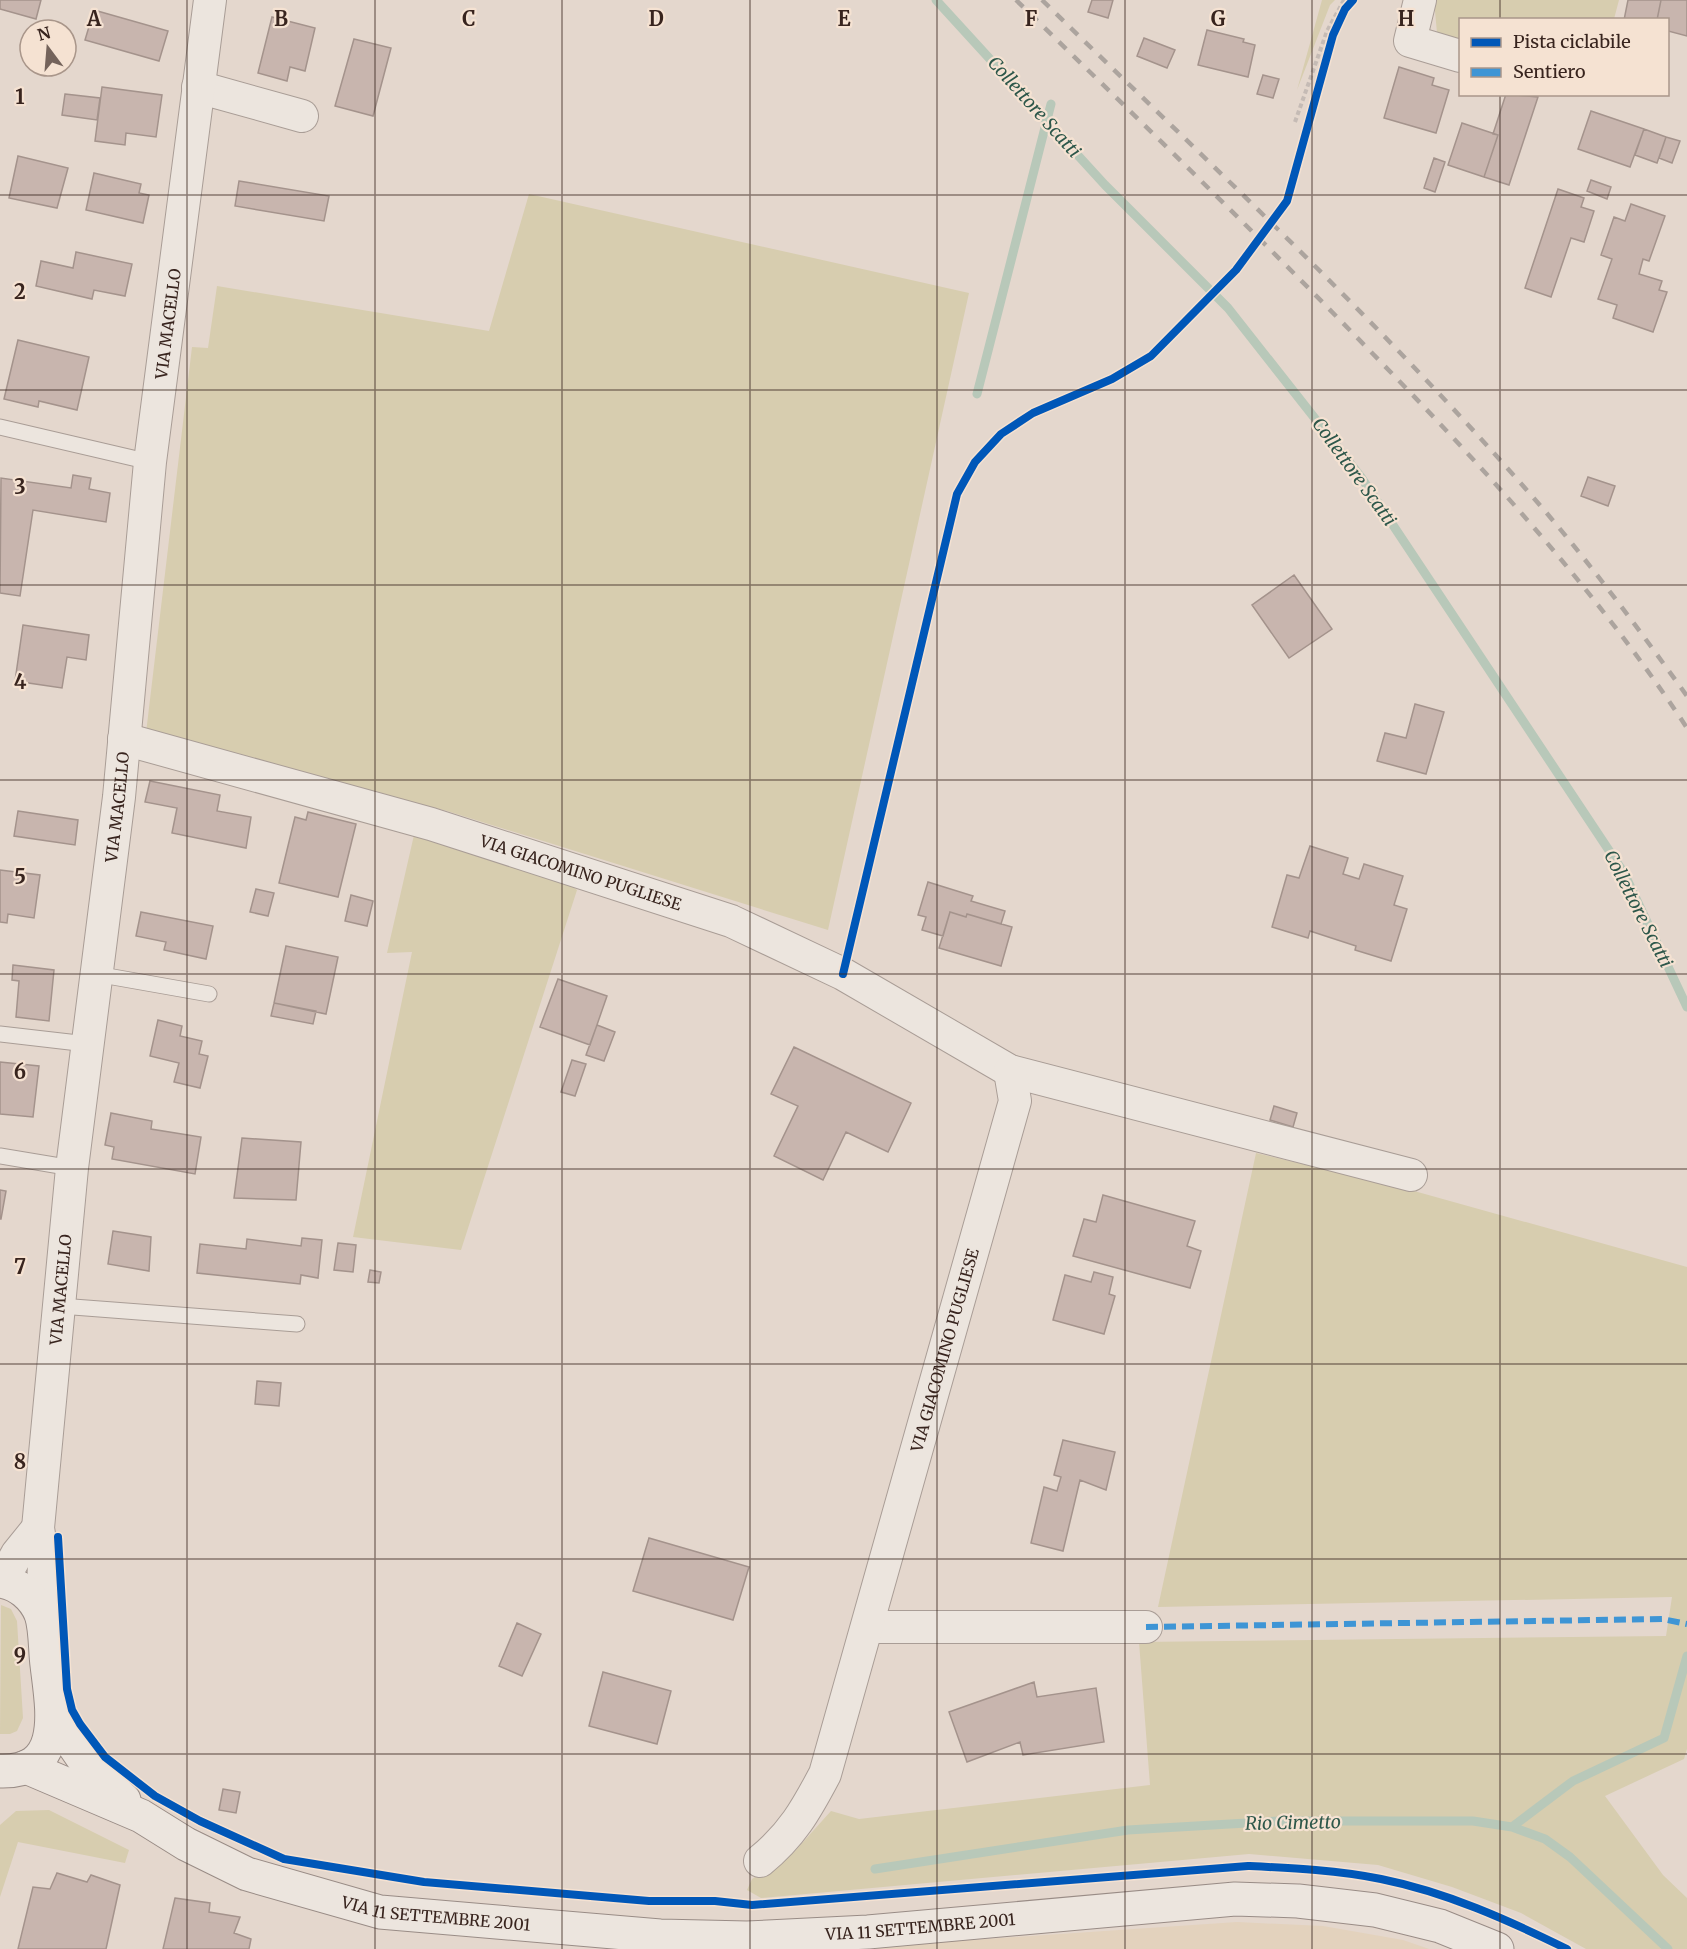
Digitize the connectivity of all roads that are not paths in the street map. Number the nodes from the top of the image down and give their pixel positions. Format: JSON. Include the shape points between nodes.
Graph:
{"nodes":[{"id":1,"x":210,"y":0,"type":"edge"},
{"id":2,"x":1420,"y":0,"type":"edge"},
{"id":3,"x":1459,"y":55,"type":"edge"},
{"id":4,"x":198,"y":87,"type":"junction"},
{"id":5,"x":302,"y":116,"type":"dead end"},
{"id":6,"x":0,"y":427,"type":"edge"},
{"id":7,"x":150,"y":462,"type":"junction"},
{"id":8,"x":124,"y":740,"type":"junction"},
{"id":9,"x":96,"y":974,"type":"junction"},
{"id":10,"x":209,"y":994,"type":"dead end"},
{"id":11,"x":0,"y":1034,"type":"edge"},
{"id":12,"x":87,"y":1044,"type":"junction"},
{"id":13,"x":1010,"y":1071,"type":"junction"},
{"id":14,"x":0,"y":1156,"type":"edge"},
{"id":15,"x":72,"y":1168,"type":"junction"},
{"id":16,"x":1411,"y":1175,"type":"dead end"},
{"id":17,"x":60,"y":1306,"type":"junction"},
{"id":18,"x":297,"y":1324,"type":"dead end"},
{"id":19,"x":38,"y":1527,"type":"junction"},
{"id":20,"x":1,"y":1581,"type":"edge"},
{"id":21,"x":41,"y":1615,"type":"junction"},
{"id":22,"x":868,"y":1627,"type":"junction"},
{"id":23,"x":1146,"y":1627,"type":"dead end"},
{"id":24,"x":53,"y":1715,"type":"junction"},
{"id":25,"x":13,"y":1769,"type":"edge"},
{"id":26,"x":141,"y":1816,"type":"junction"},
{"id":27,"x":760,"y":1861,"type":"dead end"},
{"id":28,"x":1497,"y":1949,"type":"edge"}],
"edges":[{"from":1,"to":4,"type":"street","name":"VIA MACELLO"},
{"from":2,"to":3,"type":"street","via":[[1410,41]]},
{"from":4,"to":5,"type":"street"},
{"from":4,"to":7,"type":"street","name":"VIA MACELLO"},
{"from":6,"to":7,"type":"lane"},
{"from":7,"to":8,"type":"street","name":"VIA MACELLO"},
{"from":8,"to":9,"type":"street","name":"VIA MACELLO"},
{"from":8,"to":13,"type":"street","name":"VIA GIACOMINO PUGLIESE","via":[[431,824],[731,921],[843,974]]},
{"from":9,"to":10,"type":"lane"},
{"from":9,"to":12,"type":"street","name":"VIA MACELLO"},
{"from":11,"to":12,"type":"lane"},
{"from":12,"to":15,"type":"street","name":"VIA MACELLO"},
{"from":13,"to":16,"type":"street","name":"VIA GIACOMINO PUGLIESE"},
{"from":13,"to":22,"type":"street","name":"VIA GIACOMINO PUGLIESE","via":[[1015,1101]]},
{"from":14,"to":15,"type":"lane"},
{"from":15,"to":17,"type":"street","name":"VIA MACELLO"},
{"from":17,"to":18,"type":"lane"},
{"from":17,"to":19,"type":"street","name":"VIA MACELLO"},
{"from":19,"to":20,"type":"street"},
{"from":19,"to":21,"type":"street","name":"VIA MACELLO","via":[[44,1566]]},
{"from":20,"to":21,"type":"main road","name":"VIA 11 SETTEMBRE 2001","via":[[17,1585]]},
{"from":21,"to":24,"type":"main road","name":"VIA 11 SETTEMBRE 2001"},
{"from":22,"to":23,"type":"street"},
{"from":22,"to":27,"type":"street","name":"VIA GIACOMINO PUGLIESE","via":[[825,1774],[801,1821]]},
{"from":24,"to":25,"type":"main road","name":"VIA 11 SETTEMBRE 2001","via":[[51,1740],[42,1755]]},
{"from":24,"to":26,"type":"main road","name":"VIA 11 SETTEMBRE 2001","via":[[91,1770]]},
{"from":25,"to":26,"type":"main road","name":"VIA 11 SETTEMBRE 2001"},
{"from":26,"to":28,"type":"main road","name":"VIA 11 SETTEMBRE 2001","via":[[247,1874],[380,1912],[660,1936],[747,1938],[868,1932],[1246,1900],[1298,1901],[1375,1910],[1440,1926]]}]}
